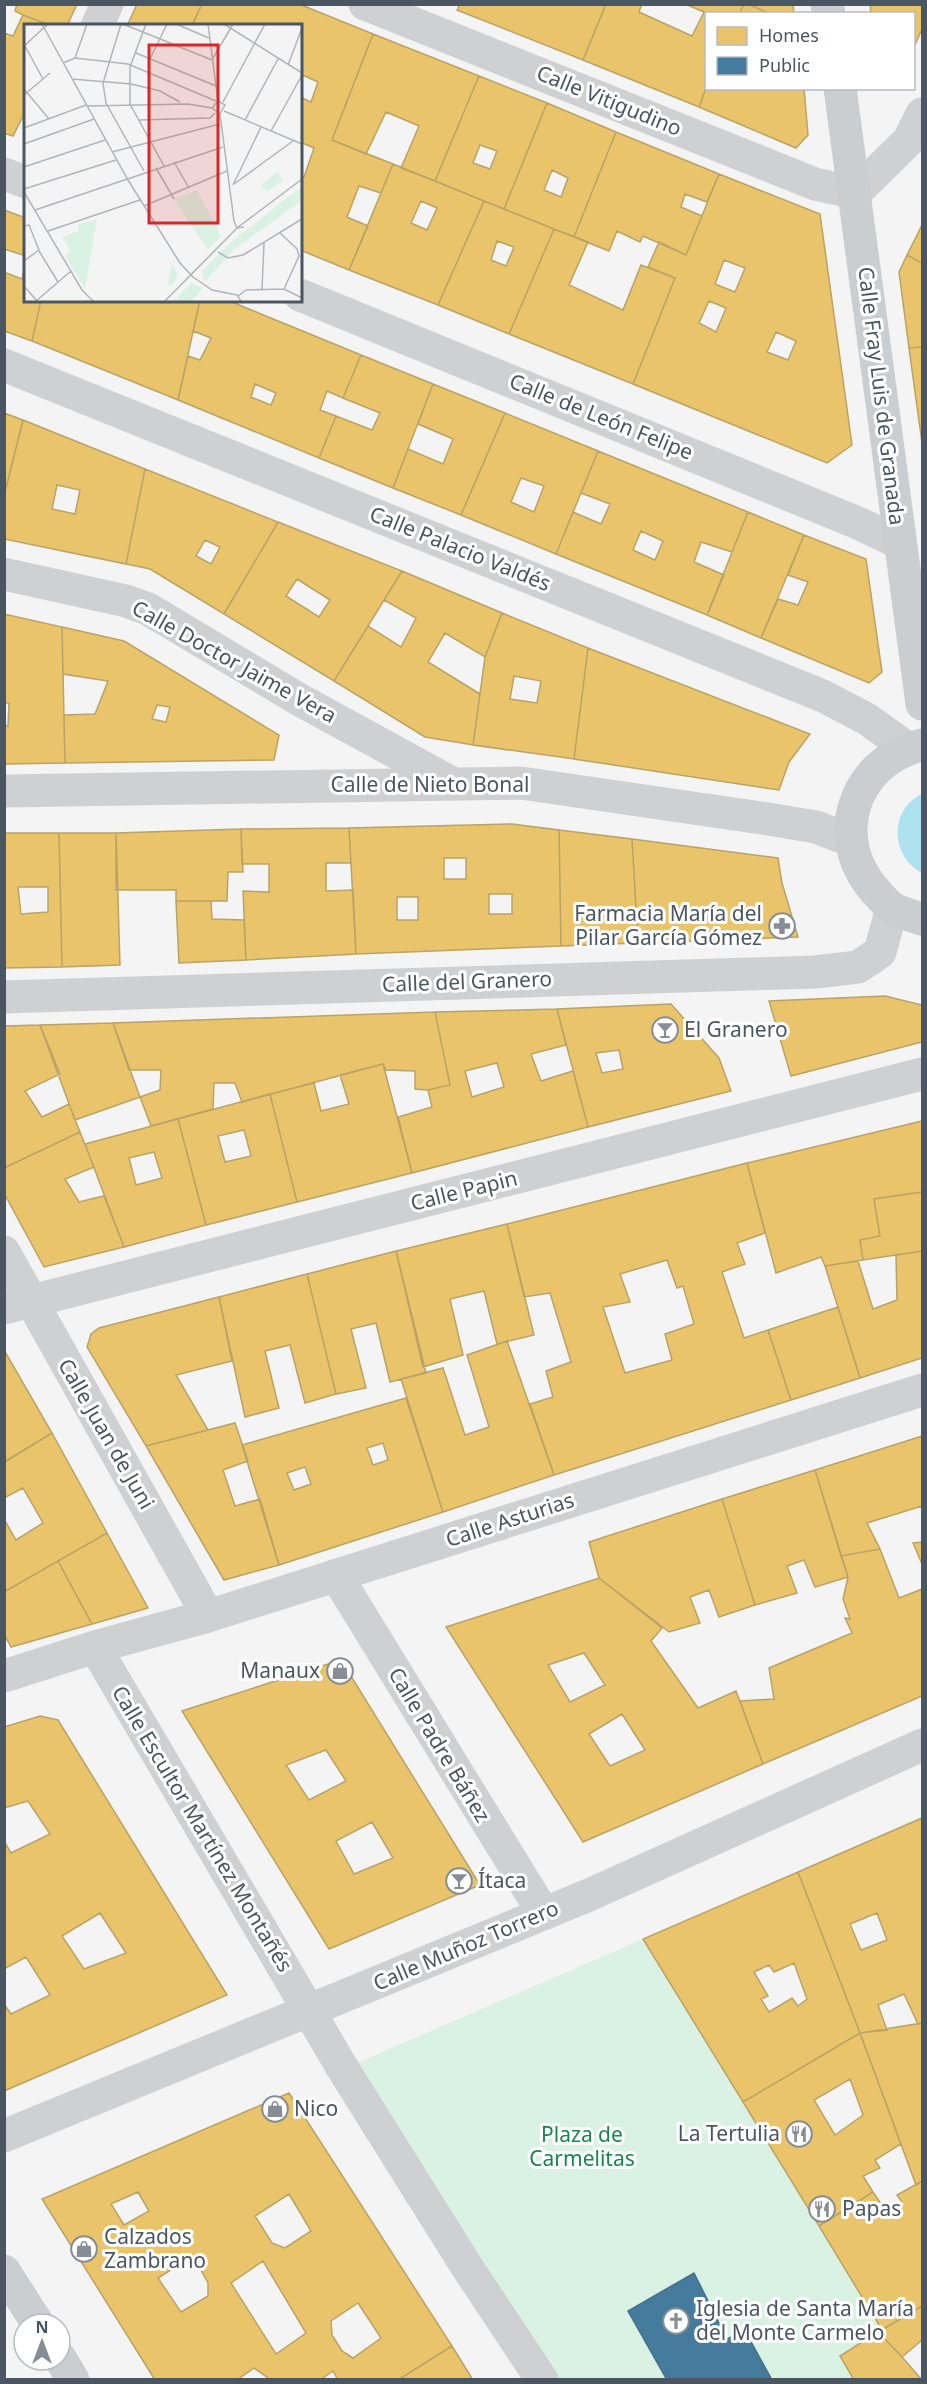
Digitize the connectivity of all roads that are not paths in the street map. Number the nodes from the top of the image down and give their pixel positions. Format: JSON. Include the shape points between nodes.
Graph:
{"nodes":[{"id":1,"x":107,"y":4,"type":"edge"},
{"id":2,"x":365,"y":4,"type":"edge"},
{"id":3,"x":98,"y":24,"type":"edge"},
{"id":4,"x":840,"y":90,"type":"edge"},
{"id":5,"x":922,"y":114,"type":"edge"},
{"id":6,"x":855,"y":193,"type":"junction"},
{"id":7,"x":302,"y":296,"type":"edge"},
{"id":8,"x":4,"y":365,"type":"edge"},
{"id":9,"x":900,"y":543,"type":"junction"},
{"id":10,"x":4,"y":574,"type":"edge"},
{"id":11,"x":922,"y":704,"type":"edge"},
{"id":12,"x":915,"y":747,"type":"edge"},
{"id":13,"x":451,"y":782,"type":"junction"},
{"id":14,"x":4,"y":791,"type":"edge"},
{"id":15,"x":850,"y":840,"type":"junction"},
{"id":16,"x":892,"y":908,"type":"junction"},
{"id":17,"x":922,"y":919,"type":"edge"},
{"id":18,"x":4,"y":997,"type":"edge"},
{"id":19,"x":922,"y":1074,"type":"edge"},
{"id":20,"x":4,"y":1252,"type":"edge"},
{"id":21,"x":17,"y":1304,"type":"edge"},
{"id":22,"x":922,"y":1389,"type":"edge"},
{"id":23,"x":336,"y":1575,"type":"junction"},
{"id":24,"x":208,"y":1616,"type":"junction"},
{"id":25,"x":96,"y":1647,"type":"junction"},
{"id":26,"x":4,"y":1676,"type":"edge"},
{"id":27,"x":922,"y":1744,"type":"edge"},
{"id":28,"x":544,"y":1914,"type":"junction"},
{"id":29,"x":309,"y":2011,"type":"junction"},
{"id":30,"x":4,"y":2136,"type":"edge"},
{"id":31,"x":4,"y":2271,"type":"edge"},
{"id":32,"x":30,"y":2312,"type":"edge"},
{"id":33,"x":542,"y":2379,"type":"edge"}],
"edges":[{"from":1,"to":3,"type":"street"},
{"from":2,"to":6,"type":"street","name":"Calle Vitigudino","via":[[815,183]]},
{"from":4,"to":6,"type":"main road","name":"Calle Fray Luis de Granada"},
{"from":5,"to":6,"type":"street","via":[[909,141]]},
{"from":6,"to":9,"type":"main road","name":"Calle Fray Luis de Granada"},
{"from":7,"to":9,"type":"street","name":"Calle de León Felipe"},
{"from":8,"to":12,"type":"street","name":"Calle Palacio Valdés","via":[[823,696]]},
{"from":9,"to":11,"type":"main road","name":"Calle Fray Luis de Granada"},
{"from":10,"to":13,"type":"street","name":"Calle Doctor Jaime Vera","via":[[148,609],[300,700]]},
{"from":12,"to":15,"type":"main road","via":[[882,763],[863,785],[852,811]]},
{"from":13,"to":14,"type":"street","name":"Calle de Nieto Bonal"},
{"from":13,"to":15,"type":"street","name":"Calle de Nieto Bonal","via":[[521,783],[745,815],[816,827]]},
{"from":15,"to":16,"type":"main road","via":[[863,879]]},
{"from":16,"to":17,"type":"main road"},
{"from":16,"to":18,"type":"street","name":"Calle del Granero","via":[[880,952],[858,967],[815,972]]},
{"from":19,"to":21,"type":"street","name":"Calle Papin"},
{"from":20,"to":21,"type":"street","name":"Calle Juan de Juni"},
{"from":21,"to":24,"type":"street","name":"Calle Juan de Juni"},
{"from":22,"to":23,"type":"street","name":"Calle Asturias"},
{"from":23,"to":24,"type":"street","name":"Calle Asturias"},
{"from":23,"to":28,"type":"street","name":"Calle Padre Báñez"},
{"from":24,"to":25,"type":"street","name":"Calle Asturias"},
{"from":25,"to":26,"type":"street","name":"Calle Asturias"},
{"from":25,"to":29,"type":"street","name":"Calle Escultor Martínez Montañés"},
{"from":27,"to":28,"type":"street","name":"Calle Muñoz Torrero"},
{"from":28,"to":29,"type":"street","name":"Calle Muñoz Torrero"},
{"from":29,"to":30,"type":"street","name":"Calle Muñoz Torrero"},
{"from":29,"to":33,"type":"street","via":[[467,2267]]},
{"from":31,"to":32,"type":"main road"}]}
